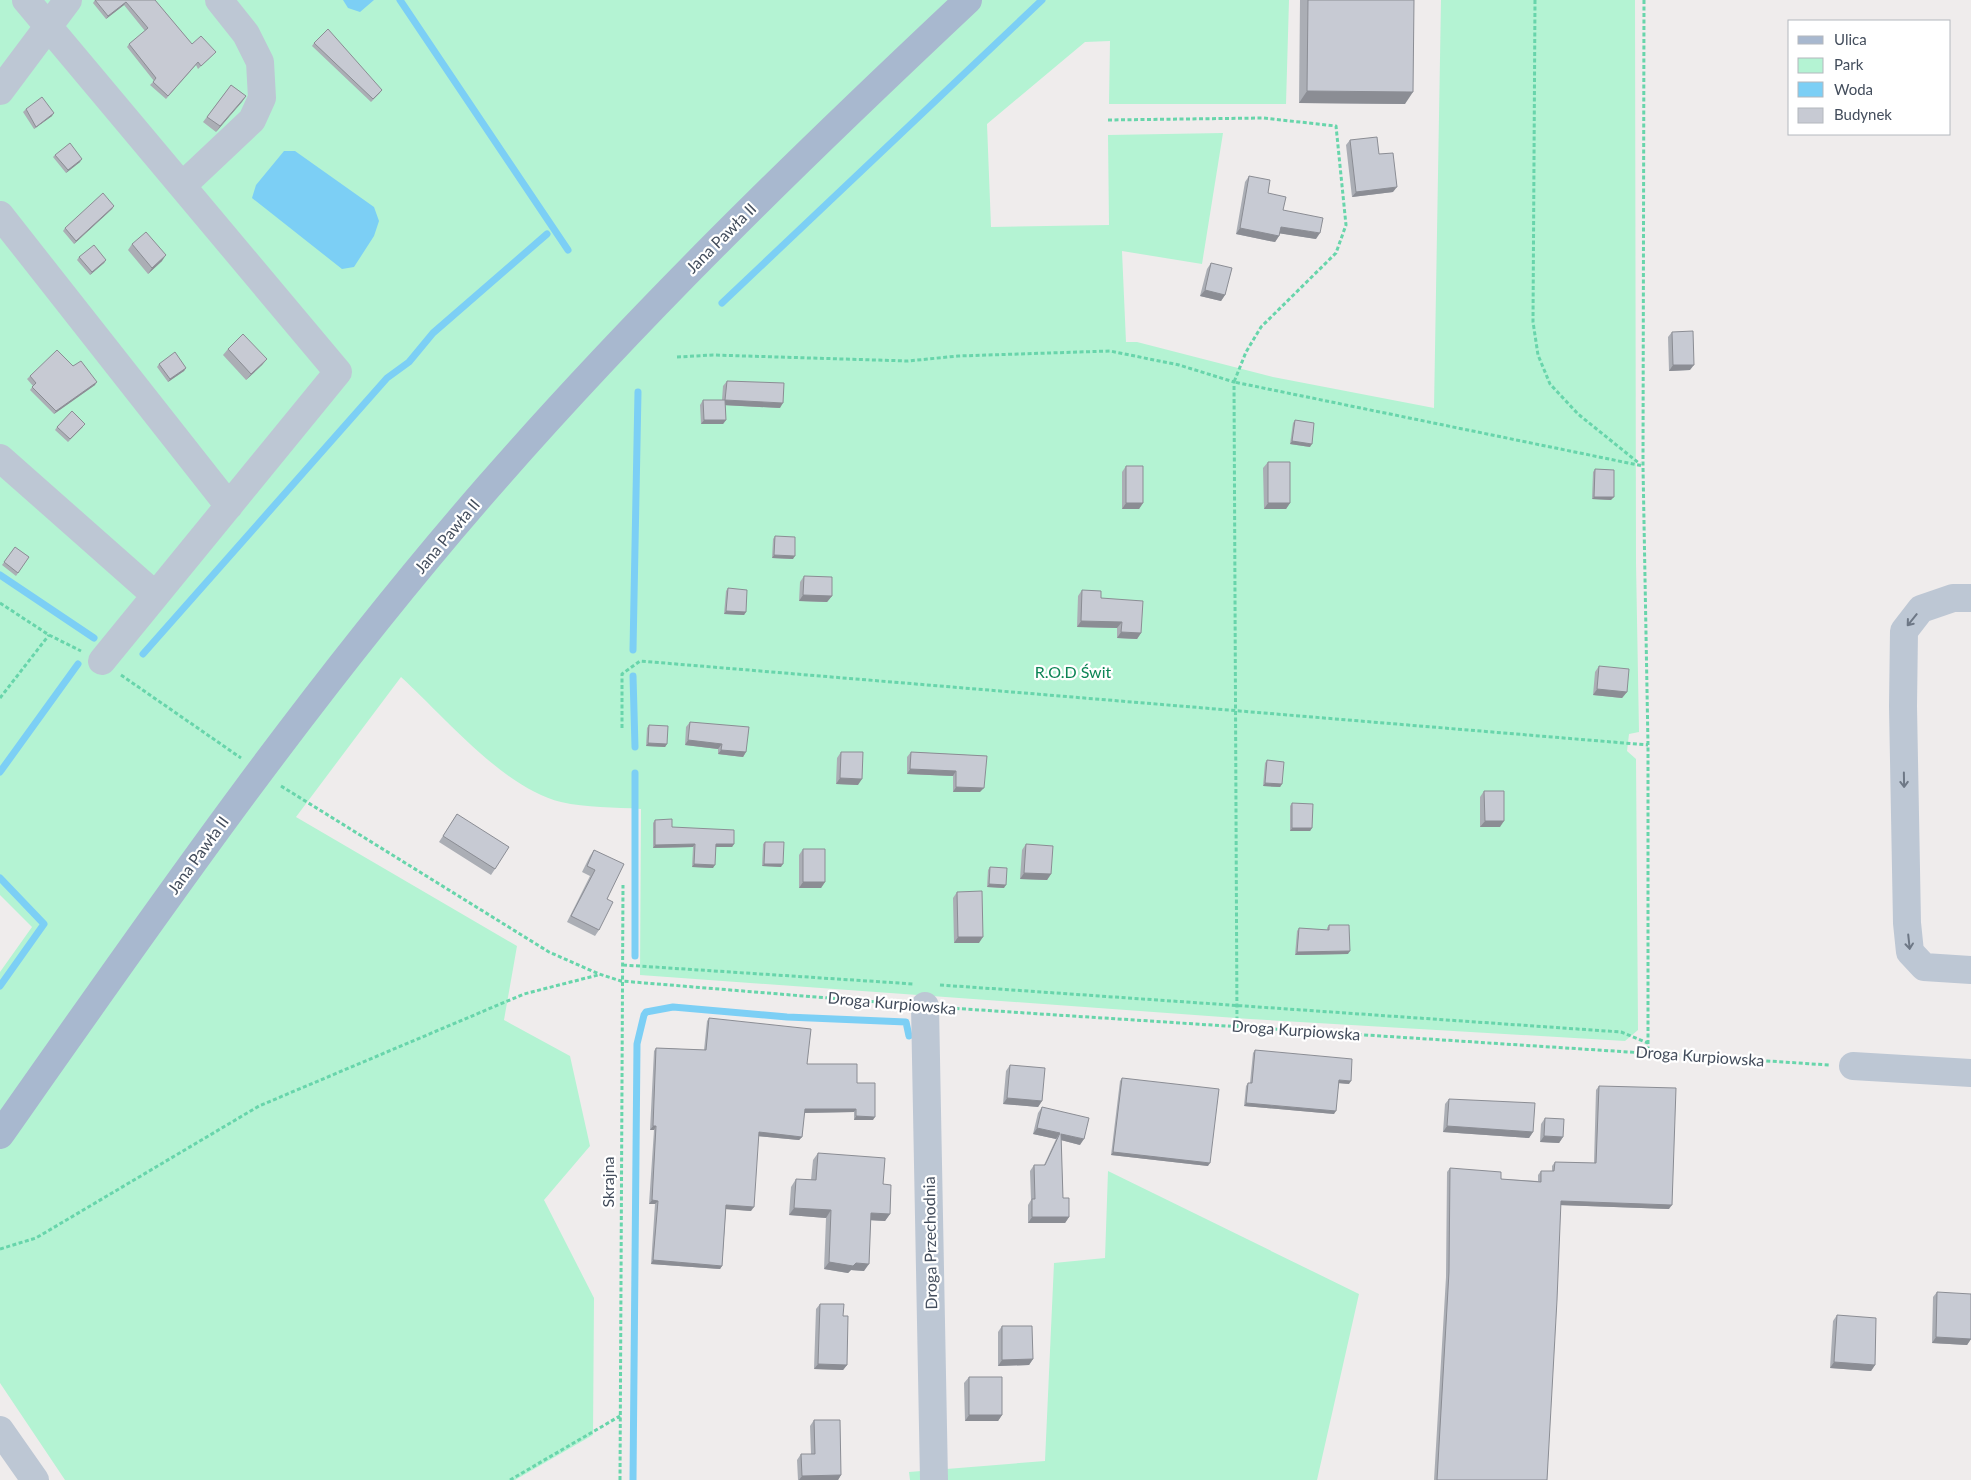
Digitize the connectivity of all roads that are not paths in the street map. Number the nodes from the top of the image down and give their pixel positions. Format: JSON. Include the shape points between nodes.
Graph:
{"nodes":[{"id":1,"x":26,"y":0,"type":"edge"},
{"id":2,"x":68,"y":0,"type":"edge"},
{"id":3,"x":219,"y":0,"type":"edge"},
{"id":4,"x":968,"y":0,"type":"edge"},
{"id":5,"x":48,"y":26,"type":"junction"},
{"id":6,"x":0,"y":91,"type":"edge"},
{"id":7,"x":182,"y":186,"type":"junction"},
{"id":8,"x":0,"y":215,"type":"edge"},
{"id":9,"x":0,"y":458,"type":"edge"},
{"id":10,"x":229,"y":506,"type":"junction"},
{"id":11,"x":155,"y":596,"type":"junction"},
{"id":12,"x":1971,"y":598,"type":"edge"},
{"id":13,"x":102,"y":661,"type":"road end"},
{"id":14,"x":1971,"y":970,"type":"edge"},
{"id":15,"x":928,"y":992,"type":"road end"},
{"id":16,"x":1853,"y":1066,"type":"road end"},
{"id":17,"x":1971,"y":1073,"type":"edge"},
{"id":18,"x":0,"y":1135,"type":"edge"},
{"id":19,"x":0,"y":1430,"type":"edge"},
{"id":20,"x":28,"y":1476,"type":"edge"},
{"id":21,"x":934,"y":1480,"type":"edge"}],
"edges":[{"from":1,"to":5,"type":"street"},
{"from":2,"to":5,"type":"street"},
{"from":3,"to":7,"type":"street","via":[[246,34],[260,62],[262,98],[252,120]]},
{"from":4,"to":18,"type":"main road","name":"Jana Pawła II","via":[[780,179],[659,301],[487,488],[427,559],[226,816]]},
{"from":5,"to":6,"type":"street"},
{"from":5,"to":7,"type":"street"},
{"from":7,"to":10,"type":"street","via":[[338,372]]},
{"from":8,"to":10,"type":"street"},
{"from":9,"to":11,"type":"street"},
{"from":10,"to":11,"type":"street"},
{"from":11,"to":13,"type":"street"},
{"from":12,"to":14,"type":"street","one_way":true,"via":[[1953,598],[1921,609],[1904,631],[1903,706],[1910,952],[1924,967]]},
{"from":15,"to":21,"type":"street","name":"Droga Przechodnia"},
{"from":16,"to":17,"type":"street"},
{"from":19,"to":20,"type":"street"}]}
